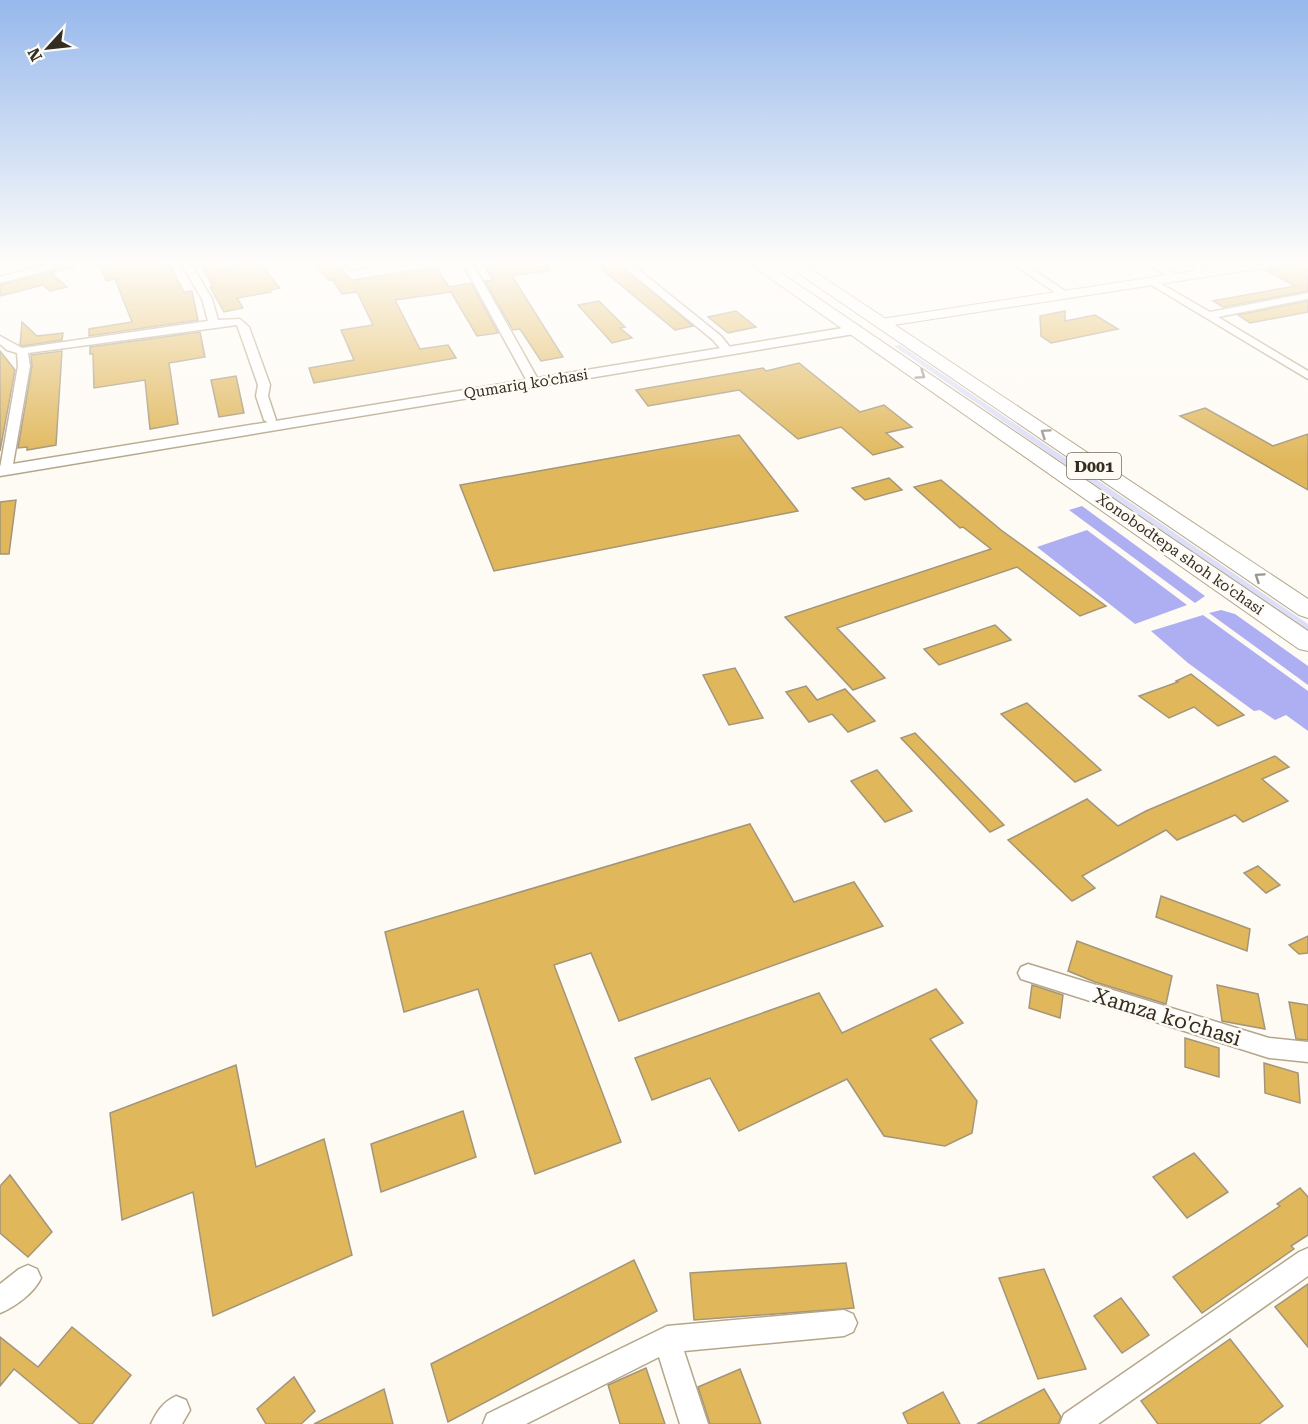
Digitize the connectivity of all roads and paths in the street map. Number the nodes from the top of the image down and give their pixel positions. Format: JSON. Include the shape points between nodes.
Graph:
{"nodes":[{"id":1,"x":182,"y":328,"type":"edge"},
{"id":2,"x":245,"y":328,"type":"edge"},
{"id":3,"x":504,"y":328,"type":"edge"},
{"id":4,"x":703,"y":328,"type":"edge"},
{"id":5,"x":849,"y":328,"type":"edge"},
{"id":6,"x":852,"y":328,"type":"edge"},
{"id":7,"x":889,"y":328,"type":"edge"},
{"id":8,"x":1229,"y":328,"type":"edge"},
{"id":9,"x":0,"y":339,"type":"edge"},
{"id":10,"x":726,"y":348,"type":"junction"},
{"id":11,"x":22,"y":351,"type":"junction"},
{"id":12,"x":1308,"y":366,"type":"edge"},
{"id":13,"x":1295,"y":368,"type":"junction"},
{"id":14,"x":1308,"y":376,"type":"edge"},
{"id":15,"x":532,"y":380,"type":"junction"},
{"id":16,"x":270,"y":420,"type":"junction"},
{"id":17,"x":3,"y":467,"type":"edge"},
{"id":18,"x":1308,"y":610,"type":"edge"},
{"id":19,"x":1308,"y":643,"type":"edge"},
{"id":20,"x":1028,"y":973,"type":"dead end"},
{"id":21,"x":1308,"y":1052,"type":"edge"},
{"id":22,"x":1308,"y":1261,"type":"edge"},
{"id":23,"x":28,"y":1278,"type":"dead end"},
{"id":24,"x":0,"y":1300,"type":"edge"},
{"id":25,"x":844,"y":1323,"type":"dead end"},
{"id":26,"x":667,"y":1339,"type":"junction"},
{"id":27,"x":497,"y":1424,"type":"edge"},
{"id":28,"x":694,"y":1424,"type":"edge"},
{"id":29,"x":1074,"y":1424,"type":"edge"}],
"edges":[{"from":1,"to":11,"type":"street"},
{"from":2,"to":16,"type":"street","via":[[264,385],[262,396]]},
{"from":3,"to":15,"type":"street"},
{"from":4,"to":10,"type":"street"},
{"from":5,"to":10,"type":"main road","name":"Qumariq ko'chasi"},
{"from":6,"to":19,"type":"highway","name":"Xonobodtepa shoh ko'chasi","number":"D001","one_way":true},
{"from":18,"to":7,"type":"highway","name":"Xonobodtepa shoh ko'chasi","number":"D001","one_way":true},
{"from":8,"to":13,"type":"street"},
{"from":9,"to":11,"type":"street"},
{"from":10,"to":15,"type":"main road","name":"Qumariq ko'chasi"},
{"from":11,"to":17,"type":"street","via":[[24,366]]},
{"from":12,"to":13,"type":"street"},
{"from":13,"to":14,"type":"street"},
{"from":15,"to":16,"type":"main road","name":"Qumariq ko'chasi"},
{"from":15,"to":17,"type":"main road","name":"Qumariq ko'chasi"},
{"from":16,"to":17,"type":"main road","name":"Qumariq ko'chasi"},
{"from":20,"to":21,"type":"street","name":"Xamza ko'chasi","via":[[1269,1048]]},
{"from":22,"to":29,"type":"street"},
{"from":23,"to":24,"type":"street"},
{"from":25,"to":26,"type":"street"},
{"from":26,"to":27,"type":"street"},
{"from":26,"to":28,"type":"street"}]}
